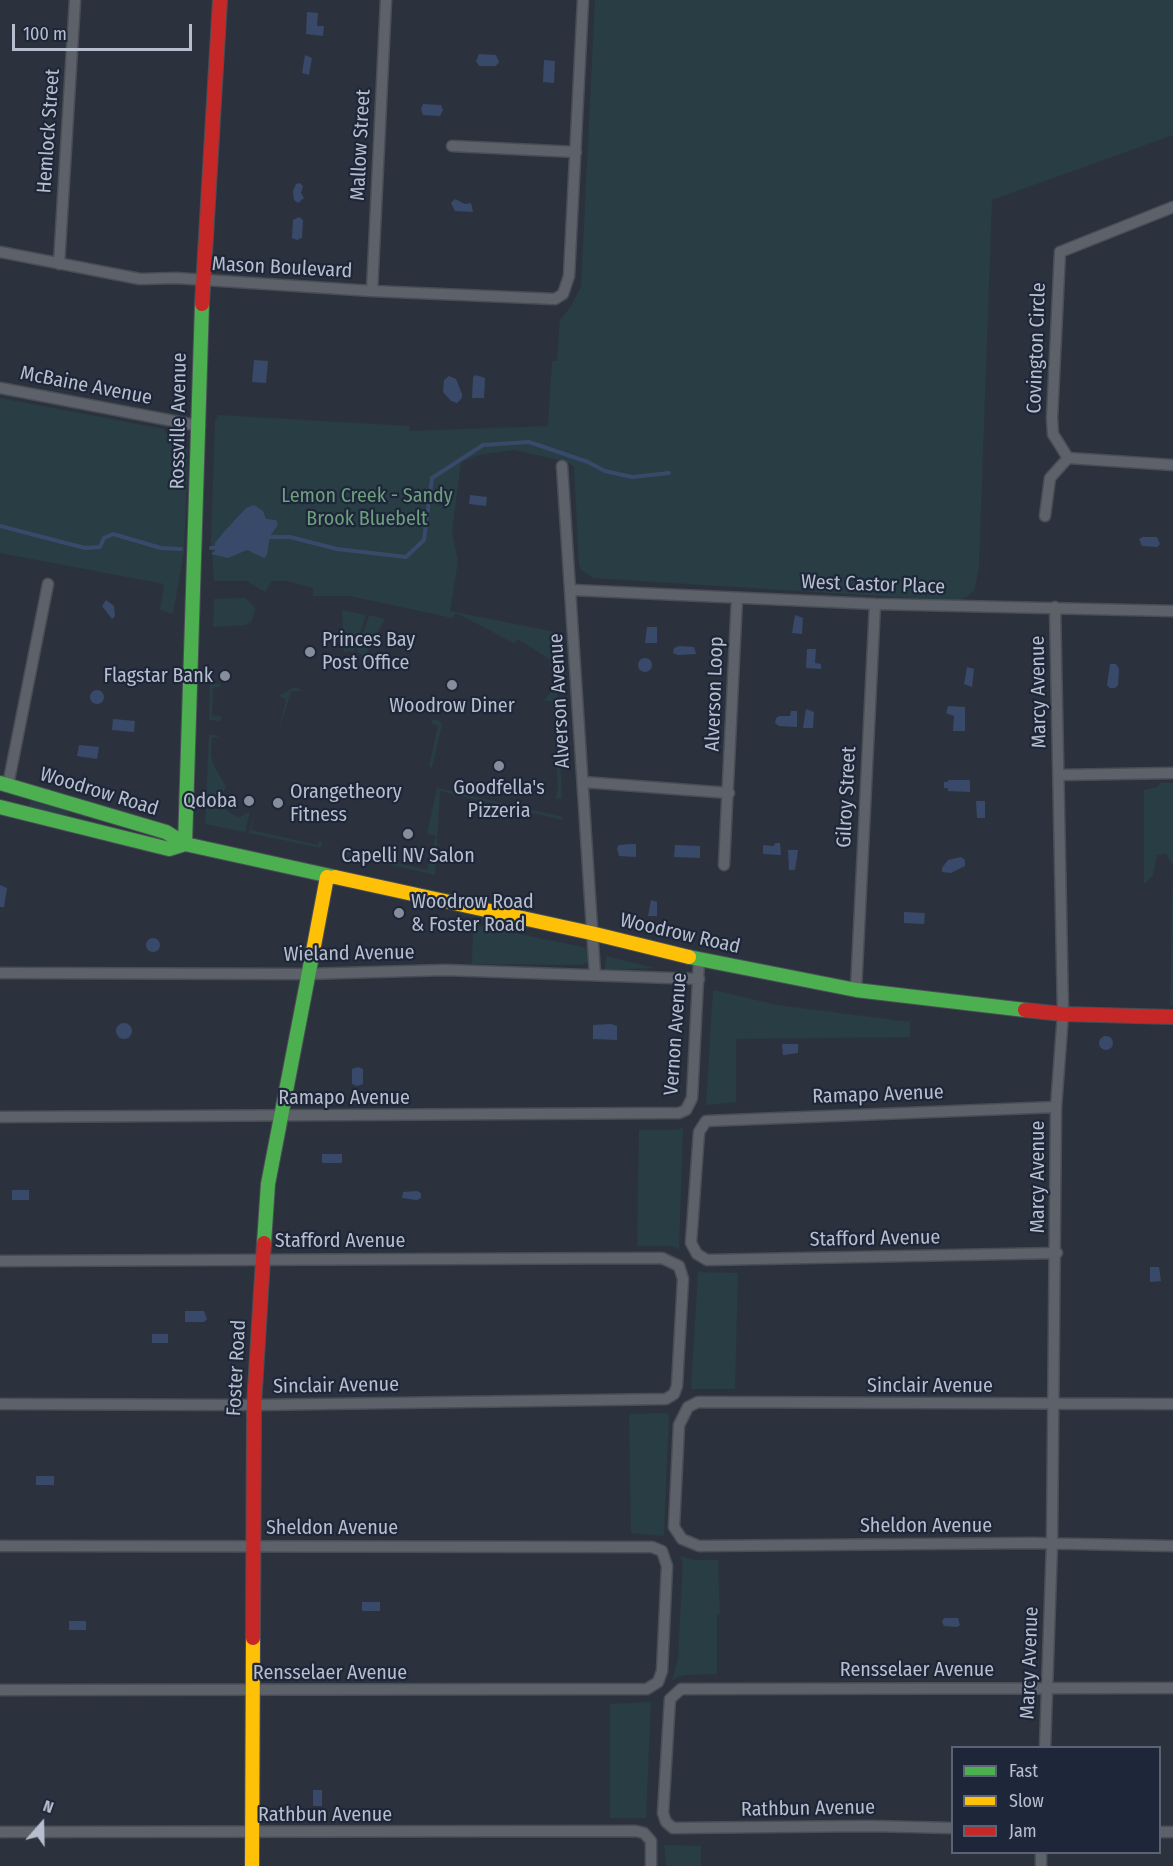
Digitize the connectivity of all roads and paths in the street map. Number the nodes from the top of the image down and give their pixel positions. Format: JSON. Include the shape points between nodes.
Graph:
{"nodes":[{"id":1,"x":75,"y":0,"type":"edge"},
{"id":2,"x":220,"y":0,"type":"edge"},
{"id":3,"x":386,"y":0,"type":"edge"},
{"id":4,"x":583,"y":0,"type":"edge"},
{"id":5,"x":452,"y":146,"type":"dead end"},
{"id":6,"x":576,"y":152,"type":"junction"},
{"id":7,"x":1173,"y":207,"type":"edge"},
{"id":8,"x":0,"y":252,"type":"edge"},
{"id":9,"x":59,"y":264,"type":"junction"},
{"id":10,"x":202,"y":281,"type":"junction"},
{"id":11,"x":372,"y":291,"type":"junction"},
{"id":12,"x":0,"y":388,"type":"edge"},
{"id":13,"x":200,"y":426,"type":"junction"},
{"id":14,"x":1068,"y":458,"type":"junction"},
{"id":15,"x":1173,"y":465,"type":"edge"},
{"id":16,"x":562,"y":466,"type":"dead end"},
{"id":17,"x":1045,"y":516,"type":"dead end"},
{"id":18,"x":48,"y":584,"type":"dead end"},
{"id":19,"x":572,"y":591,"type":"junction"},
{"id":20,"x":737,"y":597,"type":"junction"},
{"id":21,"x":875,"y":604,"type":"junction"},
{"id":22,"x":1055,"y":607,"type":"junction"},
{"id":23,"x":1173,"y":611,"type":"edge"},
{"id":24,"x":1173,"y":773,"type":"edge"},
{"id":25,"x":1059,"y":775,"type":"junction"},
{"id":26,"x":583,"y":782,"type":"junction"},
{"id":27,"x":4,"y":784,"type":"edge"},
{"id":28,"x":729,"y":793,"type":"junction"},
{"id":29,"x":2,"y":808,"type":"edge"},
{"id":30,"x":185,"y":844,"type":"junction"},
{"id":31,"x":724,"y":865,"type":"dead end"},
{"id":32,"x":327,"y":877,"type":"junction"},
{"id":33,"x":591,"y":933,"type":"junction"},
{"id":34,"x":699,"y":960,"type":"junction"},
{"id":35,"x":0,"y":973,"type":"edge"},
{"id":36,"x":307,"y":974,"type":"junction"},
{"id":37,"x":594,"y":975,"type":"junction"},
{"id":38,"x":699,"y":979,"type":"junction"},
{"id":39,"x":856,"y":990,"type":"junction"},
{"id":40,"x":1063,"y":1014,"type":"junction"},
{"id":41,"x":1173,"y":1017,"type":"edge"},
{"id":42,"x":1056,"y":1107,"type":"junction"},
{"id":43,"x":686,"y":1110,"type":"joint"},
{"id":44,"x":0,"y":1117,"type":"edge"},
{"id":45,"x":279,"y":1117,"type":"junction"},
{"id":46,"x":1057,"y":1253,"type":"junction"},
{"id":47,"x":697,"y":1254,"type":"joint"},
{"id":48,"x":262,"y":1260,"type":"junction"},
{"id":49,"x":0,"y":1261,"type":"edge"},
{"id":50,"x":671,"y":1397,"type":"joint"},
{"id":51,"x":0,"y":1404,"type":"edge"},
{"id":52,"x":1173,"y":1404,"type":"edge"},
{"id":53,"x":254,"y":1405,"type":"junction"},
{"id":54,"x":1054,"y":1405,"type":"junction"},
{"id":55,"x":682,"y":1539,"type":"joint"},
{"id":56,"x":1052,"y":1543,"type":"junction"},
{"id":57,"x":1173,"y":1545,"type":"edge"},
{"id":58,"x":0,"y":1546,"type":"edge"},
{"id":59,"x":252,"y":1546,"type":"junction"},
{"id":60,"x":658,"y":1682,"type":"joint"},
{"id":61,"x":1048,"y":1688,"type":"junction"},
{"id":62,"x":1173,"y":1688,"type":"edge"},
{"id":63,"x":0,"y":1690,"type":"edge"},
{"id":64,"x":251,"y":1691,"type":"junction"},
{"id":65,"x":1045,"y":1746,"type":"edge"},
{"id":66,"x":666,"y":1822,"type":"joint"},
{"id":67,"x":951,"y":1828,"type":"edge"},
{"id":68,"x":0,"y":1832,"type":"edge"},
{"id":69,"x":251,"y":1834,"type":"junction"},
{"id":70,"x":252,"y":1866,"type":"edge"},
{"id":71,"x":651,"y":1866,"type":"edge"}],
"edges":[{"from":1,"to":9,"type":"street","name":"Hemlock Street"},
{"from":2,"to":10,"type":"street","name":"Rossville Avenue"},
{"from":3,"to":11,"type":"street","name":"Mallow Street"},
{"from":4,"to":6,"type":"street"},
{"from":5,"to":6,"type":"street"},
{"from":6,"to":11,"type":"street","name":"Mason Boulevard","via":[[569,276],[563,294],[547,300]]},
{"from":7,"to":14,"type":"street","name":"Covington Circle","via":[[1060,252],[1052,418],[1053,434]]},
{"from":8,"to":9,"type":"street","name":"Mason Boulevard"},
{"from":9,"to":10,"type":"street","name":"Mason Boulevard","via":[[140,279]]},
{"from":10,"to":11,"type":"street","name":"Mason Boulevard"},
{"from":10,"to":13,"type":"street","name":"Rossville Avenue"},
{"from":12,"to":13,"type":"street","name":"McBaine Avenue"},
{"from":13,"to":30,"type":"street","name":"Rossville Avenue"},
{"from":14,"to":15,"type":"street"},
{"from":14,"to":17,"type":"street","via":[[1050,478]]},
{"from":16,"to":19,"type":"street","name":"Alverson Avenue"},
{"from":18,"to":27,"type":"street"},
{"from":19,"to":20,"type":"street","name":"West Castor Place"},
{"from":19,"to":26,"type":"street","name":"Alverson Avenue"},
{"from":20,"to":21,"type":"street","name":"West Castor Place"},
{"from":20,"to":28,"type":"street","name":"Alverson Loop"},
{"from":21,"to":22,"type":"street","name":"West Castor Place"},
{"from":21,"to":39,"type":"street","name":"Gilroy Street"},
{"from":22,"to":23,"type":"street","name":"West Castor Place"},
{"from":22,"to":25,"type":"street","name":"Marcy Avenue"},
{"from":24,"to":25,"type":"street"},
{"from":25,"to":40,"type":"street","name":"Marcy Avenue"},
{"from":26,"to":28,"type":"street"},
{"from":26,"to":33,"type":"street","name":"Alverson Avenue"},
{"from":27,"to":29,"type":"street"},
{"from":27,"to":30,"type":"street","name":"Woodrow Road","via":[[166,832]]},
{"from":28,"to":31,"type":"street","name":"Alverson Loop"},
{"from":29,"to":30,"type":"street","name":"Woodrow Road","via":[[169,849]]},
{"from":30,"to":32,"type":"street","name":"Woodrow Road"},
{"from":32,"to":33,"type":"street","name":"Woodrow Road"},
{"from":32,"to":36,"type":"street","name":"Foster Road"},
{"from":33,"to":34,"type":"street","name":"Woodrow Road"},
{"from":33,"to":37,"type":"street","name":"Alverson Avenue"},
{"from":34,"to":38,"type":"street","name":"Vernon Avenue"},
{"from":34,"to":39,"type":"street","name":"Woodrow Road"},
{"from":35,"to":36,"type":"street","name":"Wieland Avenue"},
{"from":36,"to":37,"type":"street","name":"Wieland Avenue","via":[[445,970]]},
{"from":36,"to":45,"type":"street","name":"Foster Road"},
{"from":37,"to":38,"type":"street","name":"Wieland Avenue"},
{"from":38,"to":43,"type":"street","name":"Vernon Avenue","via":[[692,1098]]},
{"from":39,"to":40,"type":"street","name":"Woodrow Road"},
{"from":40,"to":41,"type":"street","name":"Woodrow Road"},
{"from":40,"to":42,"type":"street","name":"Marcy Avenue"},
{"from":42,"to":46,"type":"street","name":"Marcy Avenue"},
{"from":42,"to":47,"type":"street","name":"Ramapo Avenue","via":[[711,1119],[702,1123],[699,1132],[692,1235]]},
{"from":43,"to":45,"type":"street","name":"Ramapo Avenue"},
{"from":44,"to":45,"type":"street","name":"Ramapo Avenue"},
{"from":45,"to":48,"type":"street","name":"Foster Road","via":[[268,1184]]},
{"from":46,"to":47,"type":"street","name":"Stafford Avenue","via":[[707,1260]]},
{"from":46,"to":54,"type":"street","name":"Marcy Avenue"},
{"from":48,"to":49,"type":"street","name":"Stafford Avenue"},
{"from":48,"to":50,"type":"street","name":"Stafford Avenue","via":[[662,1258],[679,1266],[683,1275],[677,1386]]},
{"from":48,"to":53,"type":"street","name":"Foster Road"},
{"from":50,"to":53,"type":"street","name":"Sinclair Avenue"},
{"from":51,"to":53,"type":"street","name":"Sinclair Avenue"},
{"from":52,"to":54,"type":"street","name":"Sinclair Avenue"},
{"from":53,"to":59,"type":"street","name":"Foster Road"},
{"from":54,"to":55,"type":"street","name":"Sinclair Avenue","via":[[698,1402],[688,1407],[680,1425],[674,1527]]},
{"from":54,"to":56,"type":"street","name":"Marcy Avenue"},
{"from":55,"to":56,"type":"street","name":"Sheldon Avenue","via":[[699,1546]]},
{"from":56,"to":57,"type":"street","name":"Sheldon Avenue"},
{"from":56,"to":61,"type":"street","name":"Marcy Avenue"},
{"from":58,"to":59,"type":"street","name":"Sheldon Avenue"},
{"from":59,"to":60,"type":"street","name":"Sheldon Avenue","via":[[652,1547],[663,1551],[667,1566],[662,1671]]},
{"from":59,"to":64,"type":"street","name":"Foster Road"},
{"from":60,"to":64,"type":"street","name":"Rensselaer Avenue","via":[[647,1689]]},
{"from":61,"to":62,"type":"street","name":"Rensselaer Avenue"},
{"from":61,"to":65,"type":"street","name":"Marcy Avenue"},
{"from":61,"to":66,"type":"street","name":"Rensselaer Avenue","via":[[684,1689],[672,1695],[668,1704],[663,1813]]},
{"from":63,"to":64,"type":"street","name":"Rensselaer Avenue"},
{"from":64,"to":69,"type":"street","name":"Foster Road"},
{"from":66,"to":67,"type":"street","name":"Rathbun Avenue","via":[[677,1830]]},
{"from":68,"to":69,"type":"street","name":"Rathbun Avenue"},
{"from":69,"to":70,"type":"street","name":"Foster Road"},
{"from":69,"to":71,"type":"street","name":"Rathbun Avenue","via":[[636,1831],[649,1837]]}]}
